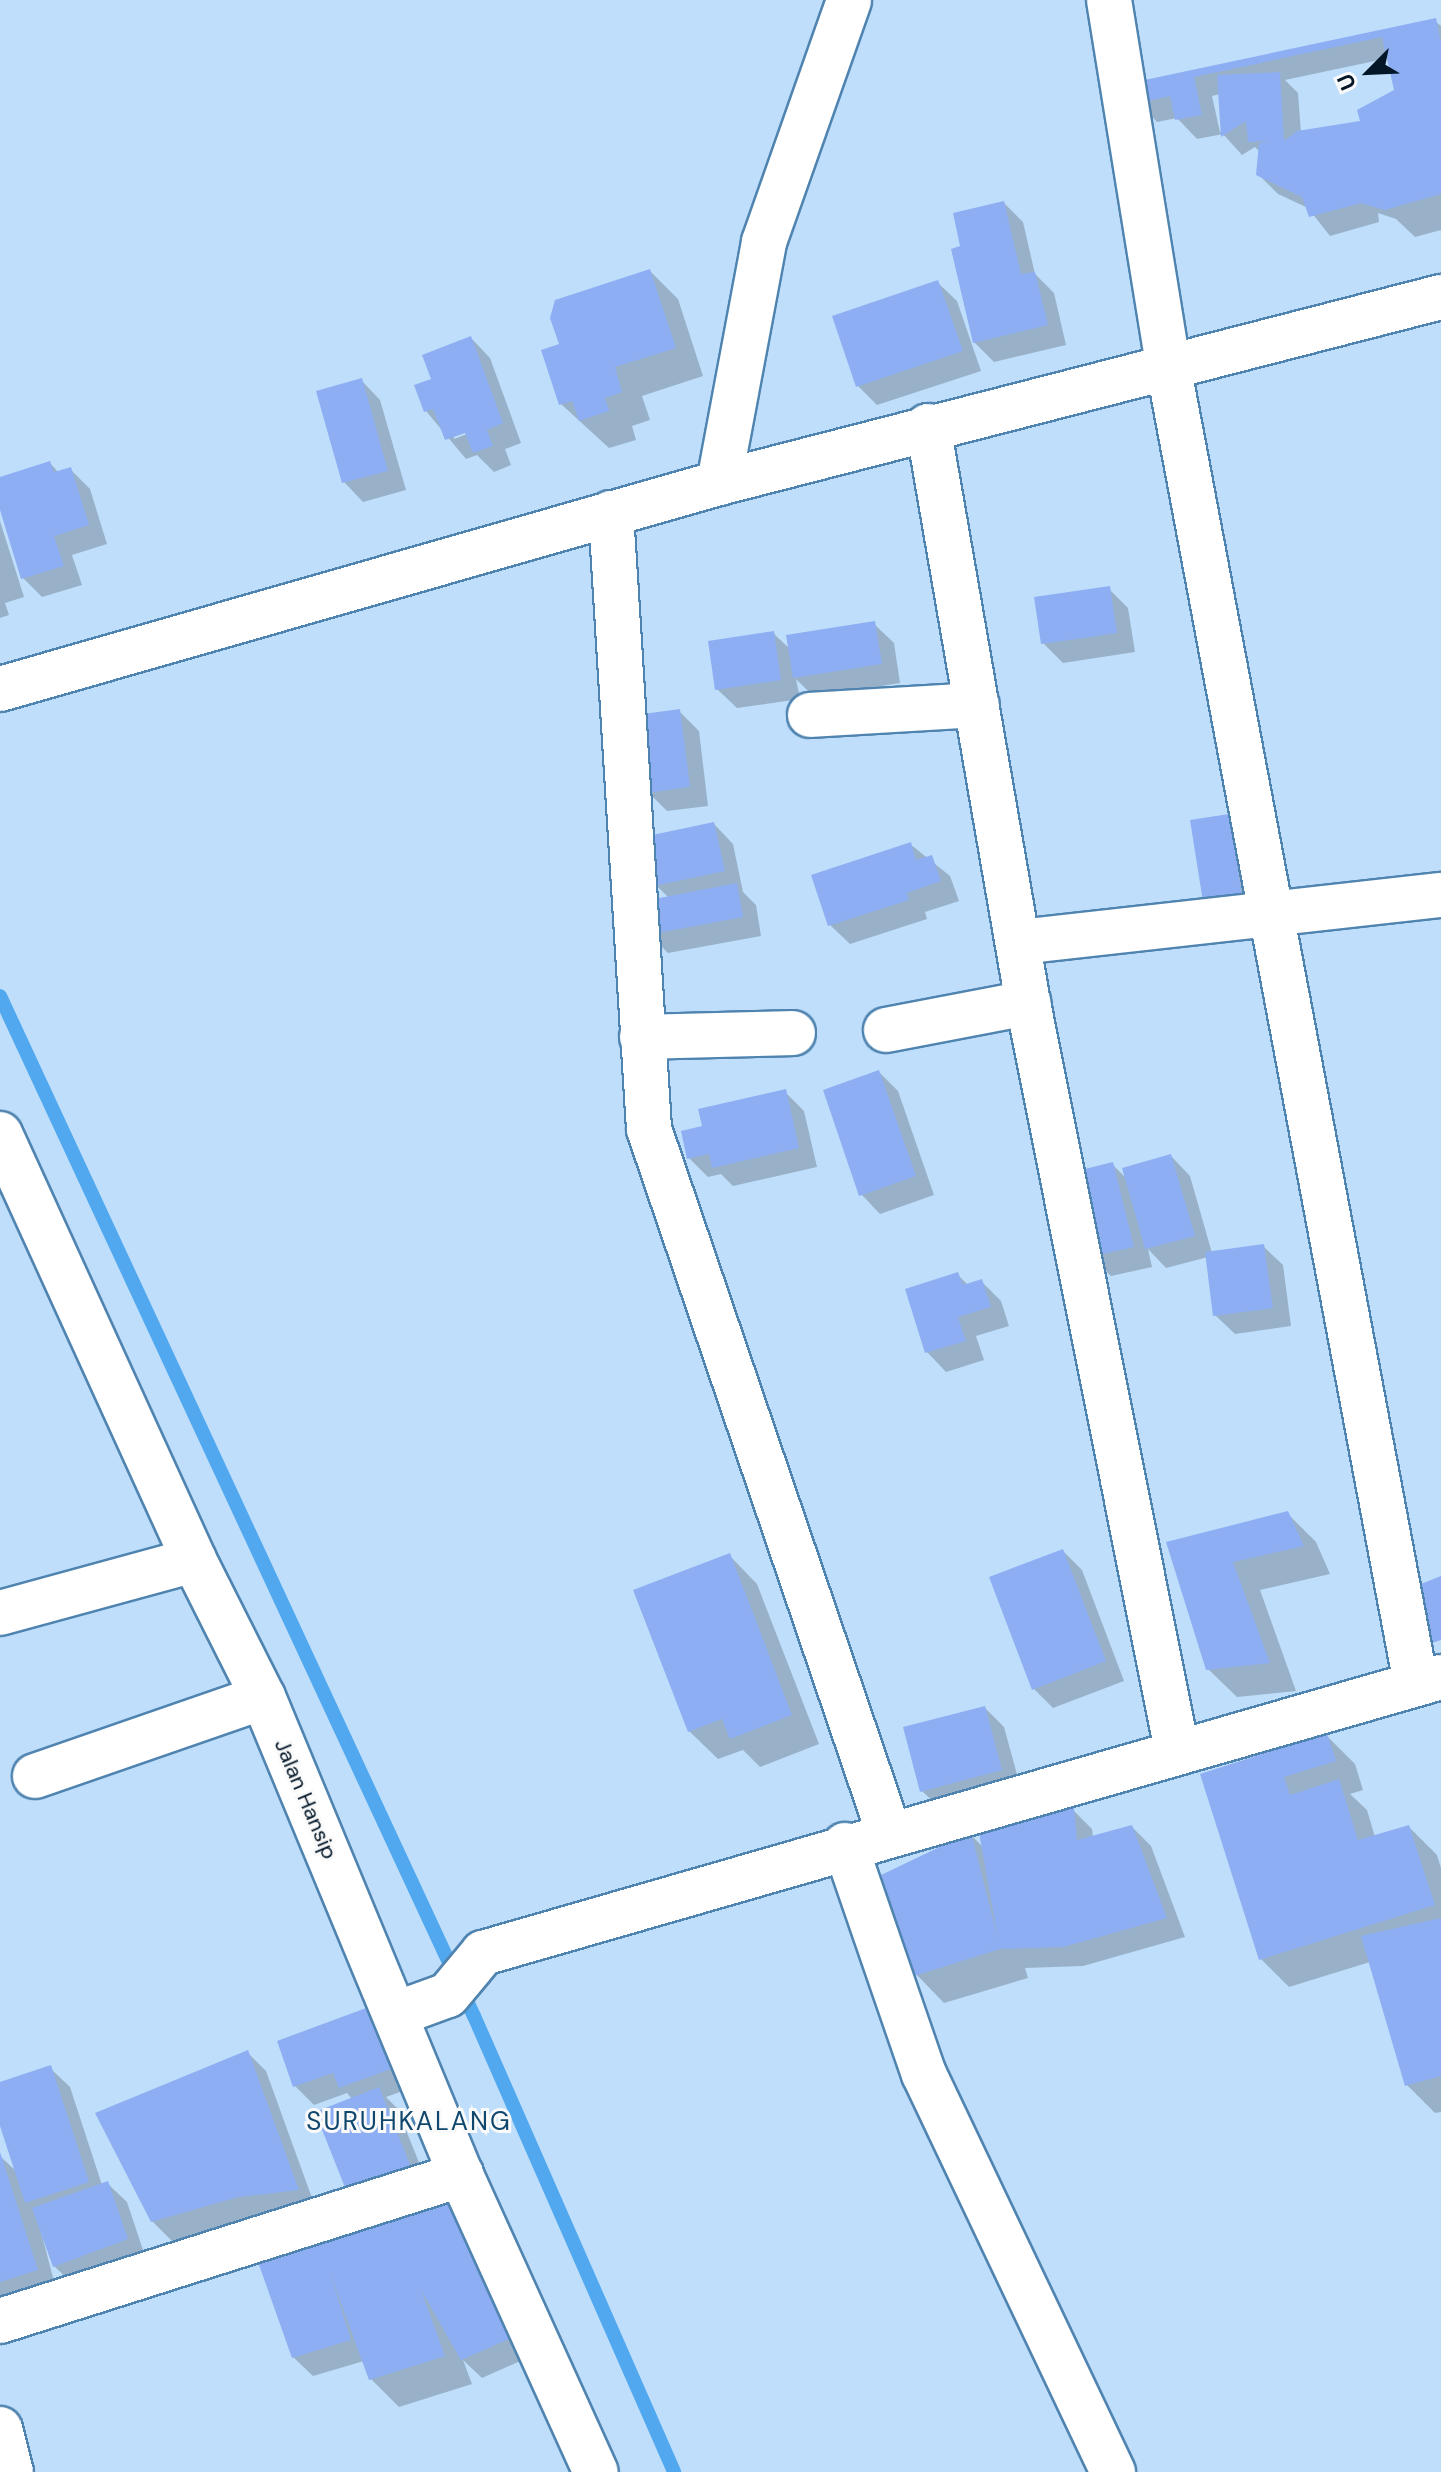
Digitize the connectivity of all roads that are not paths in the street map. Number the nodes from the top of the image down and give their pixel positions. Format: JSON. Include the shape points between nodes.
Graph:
{"nodes":[{"id":1,"x":849,"y":0,"type":"edge"},
{"id":2,"x":1110,"y":0,"type":"edge"},
{"id":3,"x":1441,"y":297,"type":"edge"},
{"id":4,"x":1168,"y":365,"type":"junction"},
{"id":5,"x":928,"y":426,"type":"junction"},
{"id":6,"x":719,"y":483,"type":"junction"},
{"id":7,"x":611,"y":513,"type":"junction"},
{"id":8,"x":0,"y":689,"type":"edge"},
{"id":9,"x":977,"y":705,"type":"junction"},
{"id":10,"x":810,"y":715,"type":"dead end"},
{"id":11,"x":1441,"y":895,"type":"edge"},
{"id":12,"x":1271,"y":915,"type":"junction"},
{"id":13,"x":1020,"y":942,"type":"junction"},
{"id":14,"x":1028,"y":1003,"type":"junction"},
{"id":15,"x":886,"y":1030,"type":"dead end"},
{"id":16,"x":793,"y":1033,"type":"dead end"},
{"id":17,"x":642,"y":1037,"type":"junction"},
{"id":18,"x":0,"y":1134,"type":"edge"},
{"id":19,"x":194,"y":1560,"type":"junction"},
{"id":20,"x":0,"y":1613,"type":"edge"},
{"id":21,"x":1428,"y":1680,"type":"edge"},
{"id":22,"x":263,"y":1697,"type":"junction"},
{"id":23,"x":1177,"y":1751,"type":"junction"},
{"id":24,"x":35,"y":1776,"type":"dead end"},
{"id":25,"x":889,"y":1833,"type":"junction"},
{"id":26,"x":845,"y":1845,"type":"junction"},
{"id":27,"x":396,"y":2014,"type":"junction"},
{"id":28,"x":461,"y":2175,"type":"junction"},
{"id":29,"x":0,"y":2321,"type":"edge"},
{"id":30,"x":0,"y":2429,"type":"edge"},
{"id":31,"x":11,"y":2472,"type":"edge"},
{"id":32,"x":596,"y":2472,"type":"edge"},
{"id":33,"x":1113,"y":2472,"type":"edge"}],
"edges":[{"from":1,"to":6,"type":"street","via":[[764,242]]},
{"from":2,"to":4,"type":"street"},
{"from":3,"to":4,"type":"street"},
{"from":4,"to":5,"type":"street"},
{"from":4,"to":12,"type":"street"},
{"from":5,"to":6,"type":"street"},
{"from":5,"to":9,"type":"street"},
{"from":6,"to":7,"type":"street"},
{"from":7,"to":8,"type":"street"},
{"from":7,"to":17,"type":"street"},
{"from":9,"to":10,"type":"street"},
{"from":9,"to":13,"type":"street"},
{"from":11,"to":12,"type":"street"},
{"from":12,"to":13,"type":"street"},
{"from":12,"to":21,"type":"street"},
{"from":13,"to":14,"type":"street"},
{"from":14,"to":15,"type":"street"},
{"from":14,"to":23,"type":"street"},
{"from":16,"to":17,"type":"street"},
{"from":17,"to":25,"type":"street","via":[[649,1129]]},
{"from":18,"to":19,"type":"street","name":"Jalan Hansip"},
{"from":19,"to":20,"type":"street"},
{"from":19,"to":22,"type":"street","name":"Jalan Hansip"},
{"from":21,"to":23,"type":"street"},
{"from":22,"to":24,"type":"street"},
{"from":22,"to":27,"type":"street","name":"Jalan Hansip"},
{"from":23,"to":25,"type":"street"},
{"from":25,"to":26,"type":"street"},
{"from":26,"to":27,"type":"street","via":[[483,1953],[448,1995]]},
{"from":26,"to":33,"type":"street","via":[[924,2074]]},
{"from":27,"to":28,"type":"street","name":"Jalan Hansip"},
{"from":28,"to":29,"type":"street"},
{"from":28,"to":32,"type":"street","name":"Jalan Hansip"},
{"from":30,"to":31,"type":"street"}]}
